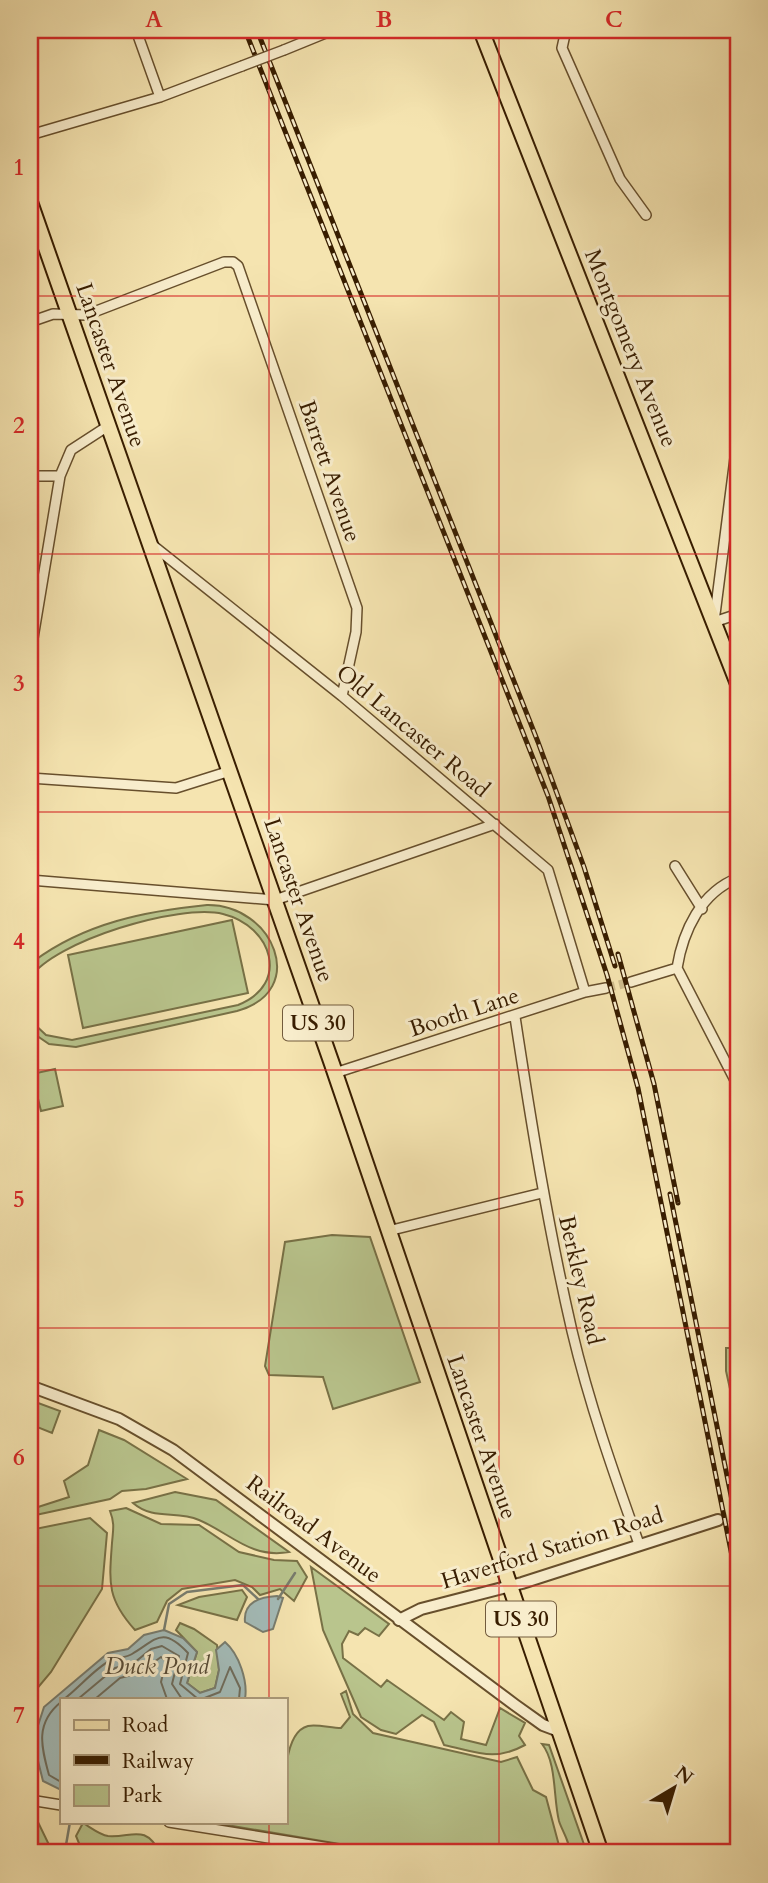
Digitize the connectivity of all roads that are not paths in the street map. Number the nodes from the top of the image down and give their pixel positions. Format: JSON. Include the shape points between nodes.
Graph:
{"nodes":[{"id":1,"x":136,"y":30,"type":"edge"},
{"id":2,"x":333,"y":30,"type":"edge"},
{"id":3,"x":481,"y":30,"type":"edge"},
{"id":4,"x":566,"y":30,"type":"edge"},
{"id":5,"x":726,"y":30,"type":"edge"},
{"id":6,"x":738,"y":32,"type":"edge"},
{"id":7,"x":160,"y":97,"type":"junction"},
{"id":8,"x":30,"y":135,"type":"edge"},
{"id":9,"x":30,"y":202,"type":"edge"},
{"id":10,"x":646,"y":215,"type":"dead end"},
{"id":11,"x":68,"y":313,"type":"junction"},
{"id":12,"x":30,"y":322,"type":"edge"},
{"id":13,"x":108,"y":426,"type":"junction"},
{"id":14,"x":738,"y":435,"type":"edge"},
{"id":15,"x":30,"y":476,"type":"edge"},
{"id":16,"x":61,"y":476,"type":"junction"},
{"id":17,"x":151,"y":544,"type":"junction"},
{"id":18,"x":738,"y":614,"type":"edge"},
{"id":19,"x":32,"y":616,"type":"edge"},
{"id":20,"x":714,"y":622,"type":"junction"},
{"id":21,"x":30,"y":656,"type":"edge"},
{"id":22,"x":738,"y":684,"type":"edge"},
{"id":23,"x":342,"y":696,"type":"junction"},
{"id":24,"x":230,"y":771,"type":"junction"},
{"id":25,"x":30,"y":778,"type":"edge"},
{"id":26,"x":495,"y":824,"type":"junction"},
{"id":27,"x":675,"y":866,"type":"dead end"},
{"id":28,"x":738,"y":878,"type":"edge"},
{"id":29,"x":30,"y":880,"type":"edge"},
{"id":30,"x":275,"y":900,"type":"junction"},
{"id":31,"x":702,"y":908,"type":"junction"},
{"id":32,"x":677,"y":968,"type":"junction"},
{"id":33,"x":631,"y":982,"type":"tunnel mouth"},
{"id":34,"x":606,"y":988,"type":"tunnel mouth"},
{"id":35,"x":585,"y":992,"type":"junction"},
{"id":36,"x":515,"y":1017,"type":"junction"},
{"id":37,"x":335,"y":1073,"type":"junction"},
{"id":38,"x":738,"y":1086,"type":"edge"},
{"id":39,"x":542,"y":1193,"type":"junction"},
{"id":40,"x":387,"y":1231,"type":"junction"},
{"id":41,"x":30,"y":1386,"type":"edge"},
{"id":42,"x":718,"y":1520,"type":"tunnel mouth"},
{"id":43,"x":639,"y":1544,"type":"junction"},
{"id":44,"x":509,"y":1586,"type":"junction"},
{"id":45,"x":399,"y":1620,"type":"junction"},
{"id":46,"x":559,"y":1731,"type":"junction"},
{"id":47,"x":30,"y":1800,"type":"edge"},
{"id":48,"x":60,"y":1805,"type":"edge"},
{"id":49,"x":181,"y":1824,"type":"edge"},
{"id":50,"x":30,"y":1836,"type":"edge"},
{"id":51,"x":33,"y":1853,"type":"edge"},
{"id":52,"x":361,"y":1853,"type":"edge"},
{"id":53,"x":601,"y":1853,"type":"edge"}],
"edges":[{"from":1,"to":7,"type":"street"},
{"from":2,"to":7,"type":"street","bridge":true},
{"from":3,"to":20,"type":"main road","name":"Montgomery Avenue"},
{"from":4,"to":10,"type":"street","via":[[562,48],[620,179]]},
{"from":5,"to":6,"type":"street"},
{"from":7,"to":8,"type":"street"},
{"from":9,"to":11,"type":"main road","name":"Lancaster Avenue","number":"US 30"},
{"from":11,"to":12,"type":"street"},
{"from":11,"to":13,"type":"main road","name":"Lancaster Avenue","number":"US 30"},
{"from":11,"to":23,"type":"street","name":"Barrett Avenue","via":[[86,315],[224,262],[235,263],[242,272],[357,608]]},
{"from":13,"to":16,"type":"street","via":[[71,450]]},
{"from":13,"to":17,"type":"main road","name":"Lancaster Avenue","number":"US 30"},
{"from":14,"to":20,"type":"street"},
{"from":15,"to":16,"type":"street"},
{"from":16,"to":19,"type":"street"},
{"from":17,"to":23,"type":"street","name":"Old Lancaster Road"},
{"from":17,"to":24,"type":"main road","name":"Lancaster Avenue","number":"US 30"},
{"from":18,"to":20,"type":"street"},
{"from":19,"to":21,"type":"street"},
{"from":20,"to":22,"type":"main road","name":"Montgomery Avenue"},
{"from":23,"to":26,"type":"street","name":"Old Lancaster Road"},
{"from":24,"to":25,"type":"street","via":[[176,789]]},
{"from":24,"to":30,"type":"main road","name":"Lancaster Avenue","number":"US 30"},
{"from":26,"to":30,"type":"street"},
{"from":26,"to":35,"type":"street","name":"Old Lancaster Road","via":[[548,870]]},
{"from":27,"to":31,"type":"street"},
{"from":28,"to":31,"type":"street"},
{"from":29,"to":30,"type":"street"},
{"from":30,"to":37,"type":"main road","name":"Lancaster Avenue","number":"US 30"},
{"from":31,"to":32,"type":"street","via":[[688,925]]},
{"from":32,"to":33,"type":"street"},
{"from":32,"to":38,"type":"street"},
{"from":34,"to":35,"type":"street","name":"Booth Lane"},
{"from":35,"to":36,"type":"street","name":"Booth Lane"},
{"from":36,"to":37,"type":"street","name":"Booth Lane"},
{"from":36,"to":39,"type":"street","name":"Berkley Road"},
{"from":37,"to":40,"type":"main road","name":"Lancaster Avenue","number":"US 30"},
{"from":39,"to":40,"type":"street"},
{"from":39,"to":43,"type":"street","name":"Berkley Road","via":[[572,1334]]},
{"from":40,"to":44,"type":"main road","name":"Lancaster Avenue","number":"US 30"},
{"from":41,"to":45,"type":"street","name":"Railroad Avenue","via":[[148,1434]]},
{"from":42,"to":43,"type":"street","name":"Haverford Station Road"},
{"from":43,"to":44,"type":"street","name":"Haverford Station Road"},
{"from":44,"to":45,"type":"street","name":"Haverford Station Road","via":[[421,1609]]},
{"from":44,"to":46,"type":"main road","name":"Lancaster Avenue","number":"US 30"},
{"from":45,"to":46,"type":"street","name":"Railroad Avenue","via":[[543,1725]]},
{"from":46,"to":53,"type":"main road","name":"Lancaster Avenue","number":"US 30"},
{"from":47,"to":48,"type":"street"},
{"from":49,"to":52,"type":"street"},
{"from":50,"to":51,"type":"street"}]}
